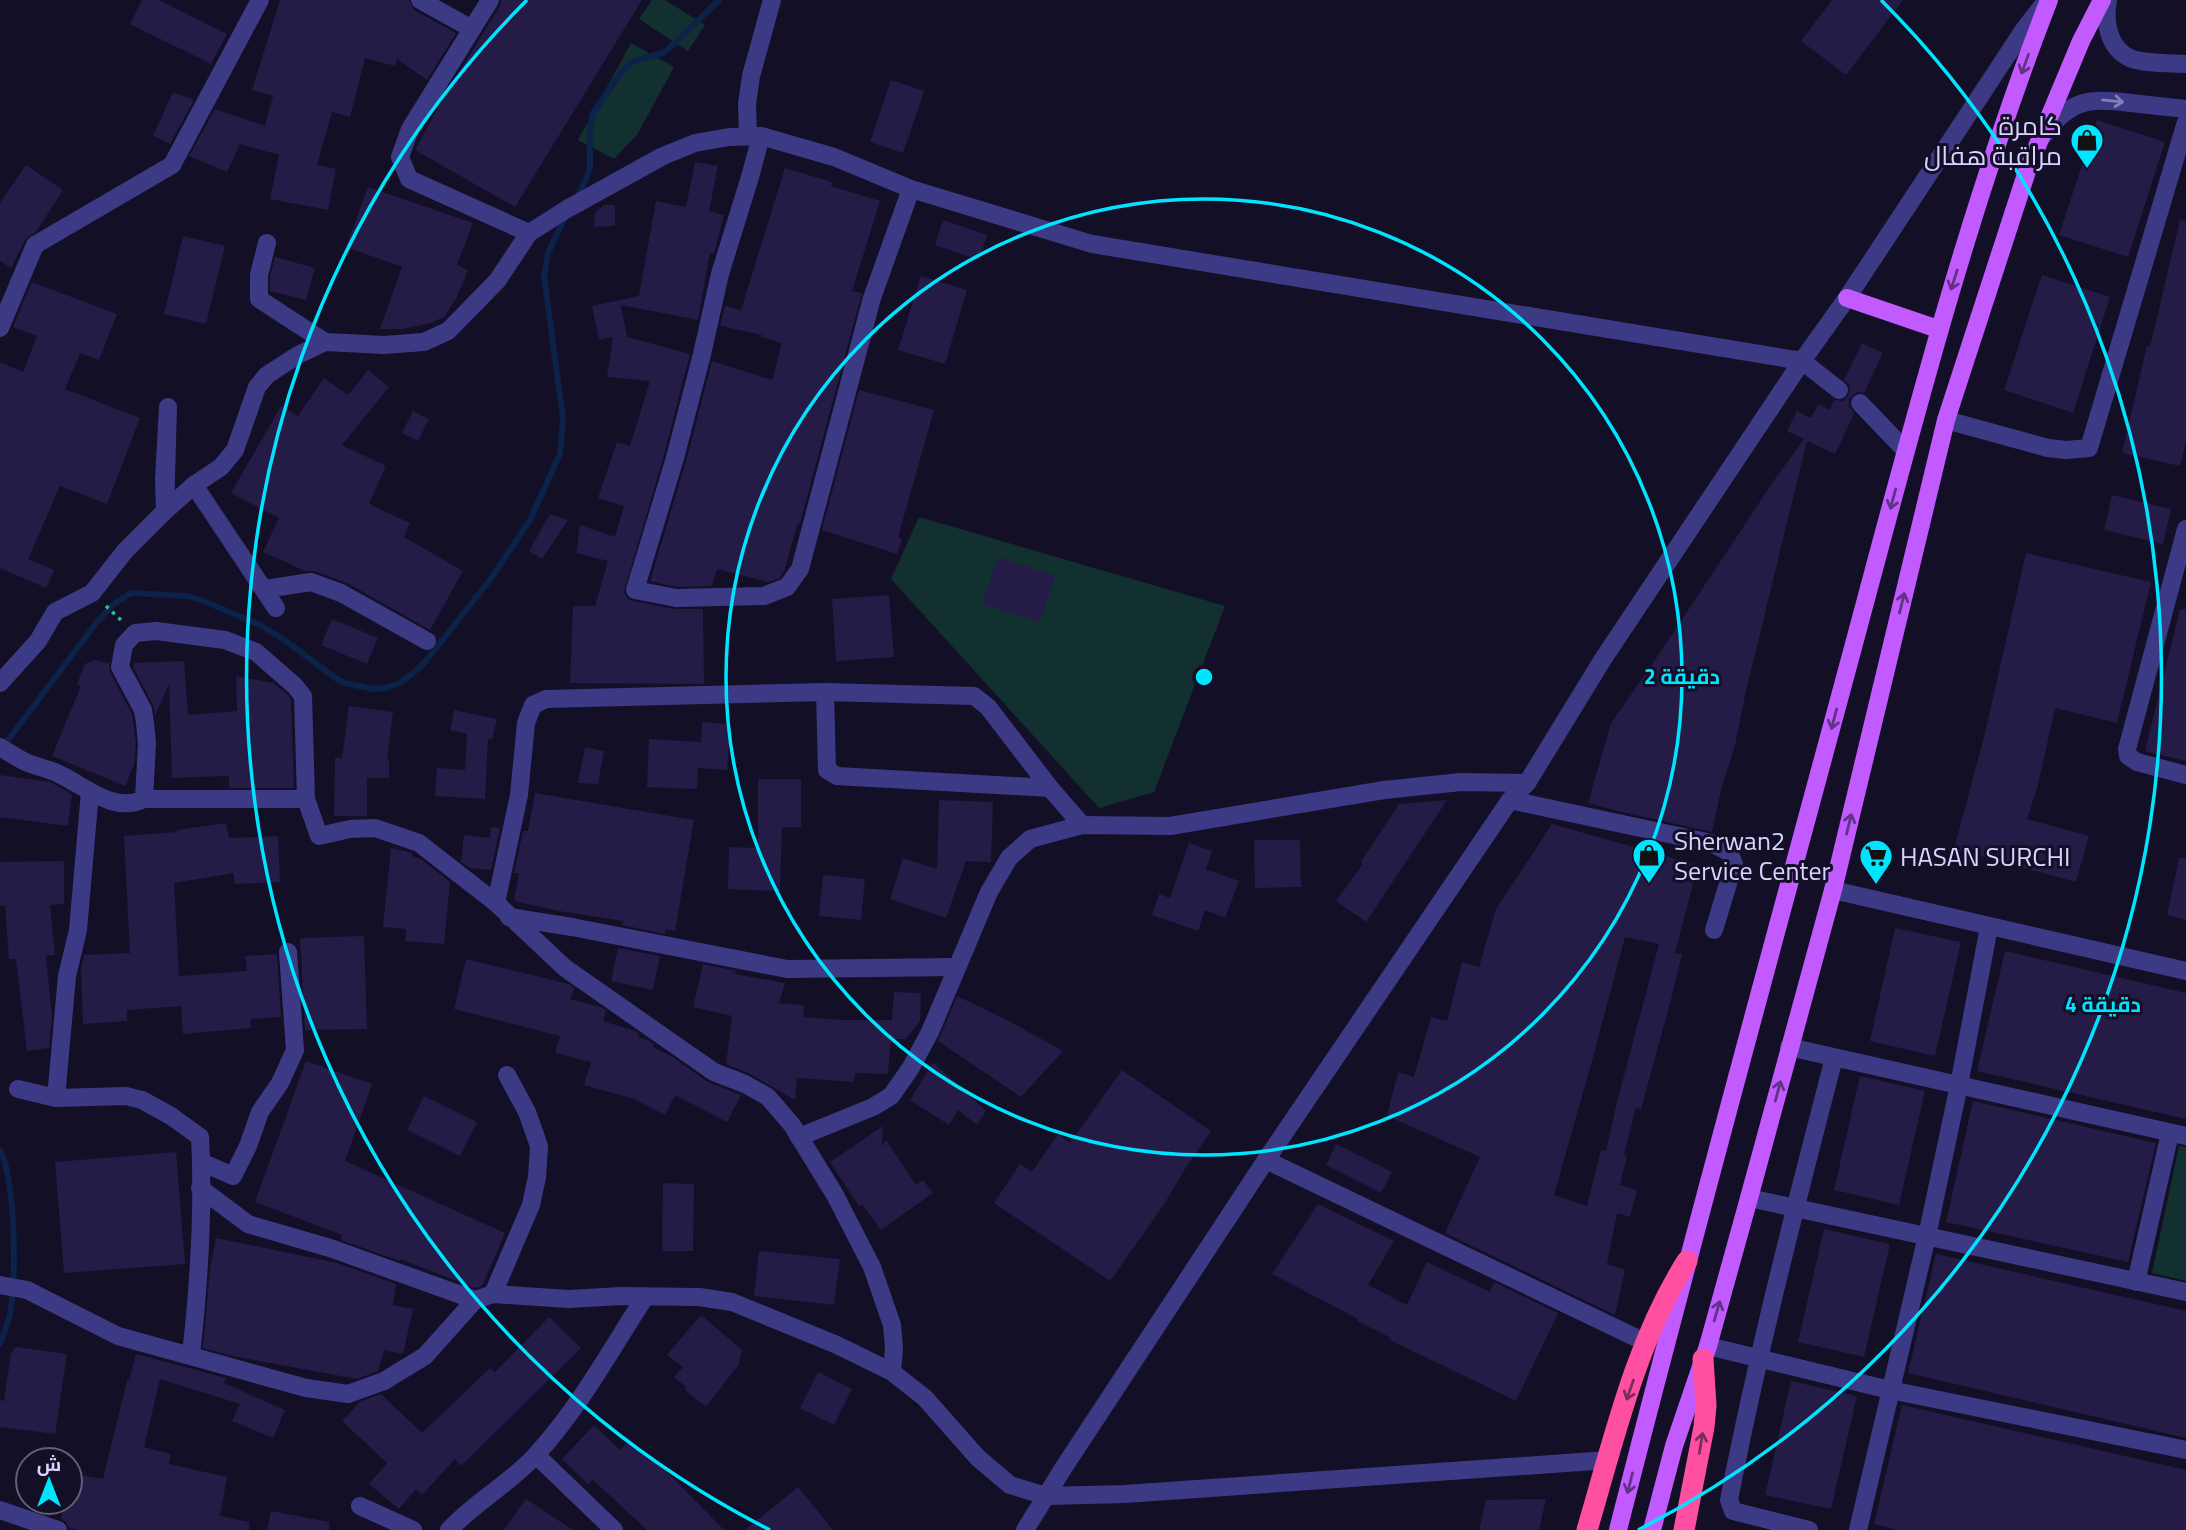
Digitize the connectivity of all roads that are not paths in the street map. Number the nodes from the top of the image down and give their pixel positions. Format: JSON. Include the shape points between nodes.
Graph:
{"nodes":[{"id":1,"x":261,"y":0,"type":"edge"},
{"id":2,"x":420,"y":0,"type":"edge"},
{"id":3,"x":490,"y":0,"type":"edge"},
{"id":4,"x":772,"y":0,"type":"edge"},
{"id":5,"x":2048,"y":0,"type":"edge"},
{"id":6,"x":2102,"y":0,"type":"edge"},
{"id":7,"x":2108,"y":0,"type":"edge"},
{"id":8,"x":472,"y":29,"type":"junction"},
{"id":9,"x":2186,"y":64,"type":"edge"},
{"id":10,"x":2186,"y":109,"type":"edge"},
{"id":11,"x":2186,"y":122,"type":"edge"},
{"id":12,"x":754,"y":136,"type":"junction"},
{"id":13,"x":2038,"y":143,"type":"junction"},
{"id":14,"x":911,"y":189,"type":"junction"},
{"id":15,"x":529,"y":233,"type":"junction"},
{"id":16,"x":267,"y":243,"type":"dead end"},
{"id":17,"x":1847,"y":298,"type":"junction"},
{"id":18,"x":0,"y":328,"type":"edge"},
{"id":19,"x":1938,"y":329,"type":"junction"},
{"id":20,"x":325,"y":342,"type":"junction"},
{"id":21,"x":1802,"y":360,"type":"junction"},
{"id":22,"x":1839,"y":390,"type":"dead end"},
{"id":23,"x":1860,"y":403,"type":"dead end"},
{"id":24,"x":1946,"y":420,"type":"junction"},
{"id":25,"x":1906,"y":451,"type":"junction"},
{"id":26,"x":194,"y":485,"type":"junction"},
{"id":27,"x":2186,"y":530,"type":"edge"},
{"id":28,"x":265,"y":589,"type":"junction"},
{"id":29,"x":276,"y":608,"type":"dead end"},
{"id":30,"x":427,"y":640,"type":"dead end"},
{"id":31,"x":0,"y":683,"type":"edge"},
{"id":32,"x":825,"y":692,"type":"junction"},
{"id":33,"x":0,"y":747,"type":"edge"},
{"id":34,"x":2186,"y":775,"type":"edge"},
{"id":35,"x":1527,"y":783,"type":"junction"},
{"id":36,"x":1050,"y":788,"type":"junction"},
{"id":37,"x":90,"y":792,"type":"junction"},
{"id":38,"x":144,"y":799,"type":"junction"},
{"id":39,"x":306,"y":799,"type":"junction"},
{"id":40,"x":1510,"y":800,"type":"junction"},
{"id":41,"x":1082,"y":825,"type":"junction"},
{"id":42,"x":1833,"y":890,"type":"junction"},
{"id":43,"x":496,"y":903,"type":"junction"},
{"id":44,"x":509,"y":917,"type":"junction"},
{"id":45,"x":1989,"y":926,"type":"junction"},
{"id":46,"x":1714,"y":930,"type":"dead end"},
{"id":47,"x":288,"y":952,"type":"dead end"},
{"id":48,"x":956,"y":967,"type":"junction"},
{"id":49,"x":2186,"y":971,"type":"edge"},
{"id":50,"x":1789,"y":1047,"type":"junction"},
{"id":51,"x":1834,"y":1058,"type":"junction"},
{"id":52,"x":507,"y":1075,"type":"dead end"},
{"id":53,"x":1959,"y":1085,"type":"junction"},
{"id":54,"x":18,"y":1089,"type":"dead end"},
{"id":55,"x":56,"y":1098,"type":"junction"},
{"id":56,"x":2178,"y":1134,"type":"edge"},
{"id":57,"x":799,"y":1137,"type":"junction"},
{"id":58,"x":1266,"y":1160,"type":"junction"},
{"id":59,"x":201,"y":1162,"type":"junction"},
{"id":60,"x":200,"y":1188,"type":"junction"},
{"id":61,"x":1749,"y":1198,"type":"junction"},
{"id":62,"x":1795,"y":1208,"type":"junction"},
{"id":63,"x":1927,"y":1236,"type":"junction"},
{"id":64,"x":1688,"y":1261,"type":"junction"},
{"id":65,"x":2136,"y":1282,"type":"junction"},
{"id":66,"x":0,"y":1285,"type":"edge"},
{"id":67,"x":2186,"y":1292,"type":"edge"},
{"id":68,"x":484,"y":1297,"type":"junction"},
{"id":69,"x":645,"y":1297,"type":"junction"},
{"id":70,"x":1647,"y":1343,"type":"junction"},
{"id":71,"x":1705,"y":1352,"type":"junction"},
{"id":72,"x":191,"y":1355,"type":"junction"},
{"id":73,"x":1759,"y":1357,"type":"junction"},
{"id":74,"x":892,"y":1372,"type":"junction"},
{"id":75,"x":1890,"y":1390,"type":"junction"},
{"id":76,"x":2186,"y":1450,"type":"edge"},
{"id":77,"x":536,"y":1455,"type":"junction"},
{"id":78,"x":1608,"y":1460,"type":"junction"},
{"id":79,"x":1046,"y":1496,"type":"junction"},
{"id":80,"x":360,"y":1506,"type":"dead end"},
{"id":81,"x":0,"y":1510,"type":"edge"},
{"id":82,"x":454,"y":1526,"type":"edge"},
{"id":83,"x":58,"y":1530,"type":"edge"},
{"id":84,"x":413,"y":1530,"type":"edge"},
{"id":85,"x":614,"y":1530,"type":"edge"},
{"id":86,"x":1025,"y":1530,"type":"edge"},
{"id":87,"x":1587,"y":1530,"type":"edge"},
{"id":88,"x":1618,"y":1530,"type":"edge"},
{"id":89,"x":1652,"y":1530,"type":"edge"},
{"id":90,"x":1684,"y":1530,"type":"edge"},
{"id":91,"x":1809,"y":1530,"type":"edge"},
{"id":92,"x":1858,"y":1530,"type":"edge"}],
"edges":[{"from":1,"to":18,"type":"street","via":[[172,165],[35,245]]},
{"from":2,"to":8,"type":"street"},
{"from":3,"to":8,"type":"street"},
{"from":4,"to":12,"type":"street","via":[[747,104]]},
{"from":5,"to":17,"type":"street"},
{"from":5,"to":19,"type":"main road","one_way":true},
{"from":6,"to":13,"type":"main road"},
{"from":7,"to":9,"type":"street","via":[[2105,15],[2118,50],[2132,59]]},
{"from":8,"to":15,"type":"street","via":[[410,129],[400,158],[409,179]]},
{"from":13,"to":10,"type":"street","one_way":true,"via":[[2055,119],[2087,102]]},
{"from":11,"to":24,"type":"street","via":[[2089,448],[2048,448]]},
{"from":12,"to":14,"type":"street","via":[[834,158]]},
{"from":12,"to":14,"type":"street","via":[[750,177],[635,590],[676,598],[764,596],[787,587],[800,569],[872,298]]},
{"from":12,"to":15,"type":"street","via":[[695,143],[663,156]]},
{"from":13,"to":24,"type":"main road"},
{"from":14,"to":21,"type":"street","via":[[1092,244]]},
{"from":15,"to":20,"type":"street","via":[[497,281],[448,331],[424,342]]},
{"from":16,"to":20,"type":"street","via":[[259,275],[260,299]]},
{"from":17,"to":19,"type":"main road"},
{"from":17,"to":21,"type":"street"},
{"from":19,"to":25,"type":"main road"},
{"from":20,"to":26,"type":"street","via":[[267,375],[257,387],[235,450],[221,467]]},
{"from":21,"to":22,"type":"street"},
{"from":21,"to":35,"type":"street","via":[[1603,659]]},
{"from":23,"to":25,"type":"street"},
{"from":42,"to":24,"type":"main road","one_way":true},
{"from":25,"to":64,"type":"main road","one_way":true},
{"from":26,"to":28,"type":"street"},
{"from":26,"to":31,"type":"street","via":[[125,551],[92,593],[55,612],[38,641]]},
{"from":27,"to":34,"type":"street","via":[[2127,749],[2137,762]]},
{"from":28,"to":29,"type":"street"},
{"from":28,"to":30,"type":"street","via":[[311,582],[341,593]]},
{"from":32,"to":36,"type":"street","via":[[974,696],[988,706]]},
{"from":32,"to":36,"type":"street","via":[[827,770],[837,776]]},
{"from":32,"to":43,"type":"street","via":[[546,699],[533,705],[526,723],[519,796]]},
{"from":33,"to":37,"type":"street"},
{"from":35,"to":40,"type":"street"},
{"from":35,"to":41,"type":"street","via":[[1461,782],[1384,790],[1170,826]]},
{"from":36,"to":41,"type":"street"},
{"from":37,"to":38,"type":"street","via":[[112,802]]},
{"from":37,"to":55,"type":"street"},
{"from":38,"to":39,"type":"street"},
{"from":38,"to":39,"type":"street","via":[[147,743],[143,710],[120,667],[124,645],[135,633],[156,631],[225,640],[256,652],[295,686],[303,696]]},
{"from":39,"to":43,"type":"street","via":[[318,836],[375,828],[419,843]]},
{"from":40,"to":46,"type":"street","via":[[1711,843],[1729,852],[1734,864]]},
{"from":40,"to":58,"type":"street"},
{"from":41,"to":48,"type":"street","via":[[1030,839],[1009,858]]},
{"from":42,"to":45,"type":"street"},
{"from":42,"to":50,"type":"main road"},
{"from":43,"to":44,"type":"street"},
{"from":44,"to":48,"type":"street","via":[[787,969]]},
{"from":44,"to":57,"type":"street","via":[[565,968],[664,1038],[714,1072],[768,1097]]},
{"from":45,"to":49,"type":"street"},
{"from":45,"to":53,"type":"street"},
{"from":47,"to":59,"type":"street","via":[[295,1050],[260,1112],[233,1176]]},
{"from":48,"to":57,"type":"street","via":[[930,1032],[891,1096]]},
{"from":50,"to":51,"type":"street"},
{"from":61,"to":50,"type":"main road","one_way":true},
{"from":51,"to":53,"type":"street"},
{"from":51,"to":62,"type":"street"},
{"from":52,"to":68,"type":"street","via":[[539,1146],[537,1177],[531,1205]]},
{"from":53,"to":56,"type":"street"},
{"from":53,"to":63,"type":"street"},
{"from":54,"to":55,"type":"street"},
{"from":55,"to":59,"type":"street","via":[[126,1096],[142,1100],[200,1137]]},
{"from":56,"to":65,"type":"street"},
{"from":57,"to":74,"type":"street","via":[[872,1267],[892,1325]]},
{"from":58,"to":70,"type":"street"},
{"from":58,"to":79,"type":"street"},
{"from":59,"to":60,"type":"street"},
{"from":60,"to":68,"type":"street","via":[[248,1224]]},
{"from":60,"to":72,"type":"street"},
{"from":61,"to":62,"type":"street"},
{"from":71,"to":61,"type":"main road","one_way":true},
{"from":62,"to":63,"type":"street"},
{"from":62,"to":73,"type":"street"},
{"from":63,"to":65,"type":"street"},
{"from":63,"to":75,"type":"street"},
{"from":64,"to":70,"type":"highway","via":[[1664,1301]]},
{"from":64,"to":88,"type":"main road","one_way":true},
{"from":65,"to":67,"type":"street"},
{"from":66,"to":72,"type":"street","via":[[27,1290],[118,1336]]},
{"from":68,"to":69,"type":"street"},
{"from":68,"to":72,"type":"street","via":[[425,1356],[384,1381],[348,1394],[306,1388]]},
{"from":69,"to":74,"type":"street","via":[[732,1302]]},
{"from":69,"to":77,"type":"street","via":[[582,1399]]},
{"from":70,"to":78,"type":"highway","one_way":true},
{"from":71,"to":73,"type":"street"},
{"from":71,"to":89,"type":"main road"},
{"from":90,"to":71,"type":"highway","one_way":true,"via":[[1704,1427]]},
{"from":73,"to":75,"type":"street"},
{"from":73,"to":91,"type":"street","via":[[1729,1500],[1733,1511]]},
{"from":74,"to":79,"type":"street","via":[[925,1398],[993,1472],[1010,1485]]},
{"from":75,"to":76,"type":"street"},
{"from":75,"to":92,"type":"street"},
{"from":77,"to":82,"type":"street"},
{"from":77,"to":85,"type":"street"},
{"from":78,"to":79,"type":"street"},
{"from":78,"to":87,"type":"highway"},
{"from":79,"to":86,"type":"street"},
{"from":80,"to":84,"type":"street"},
{"from":81,"to":83,"type":"street"}]}
